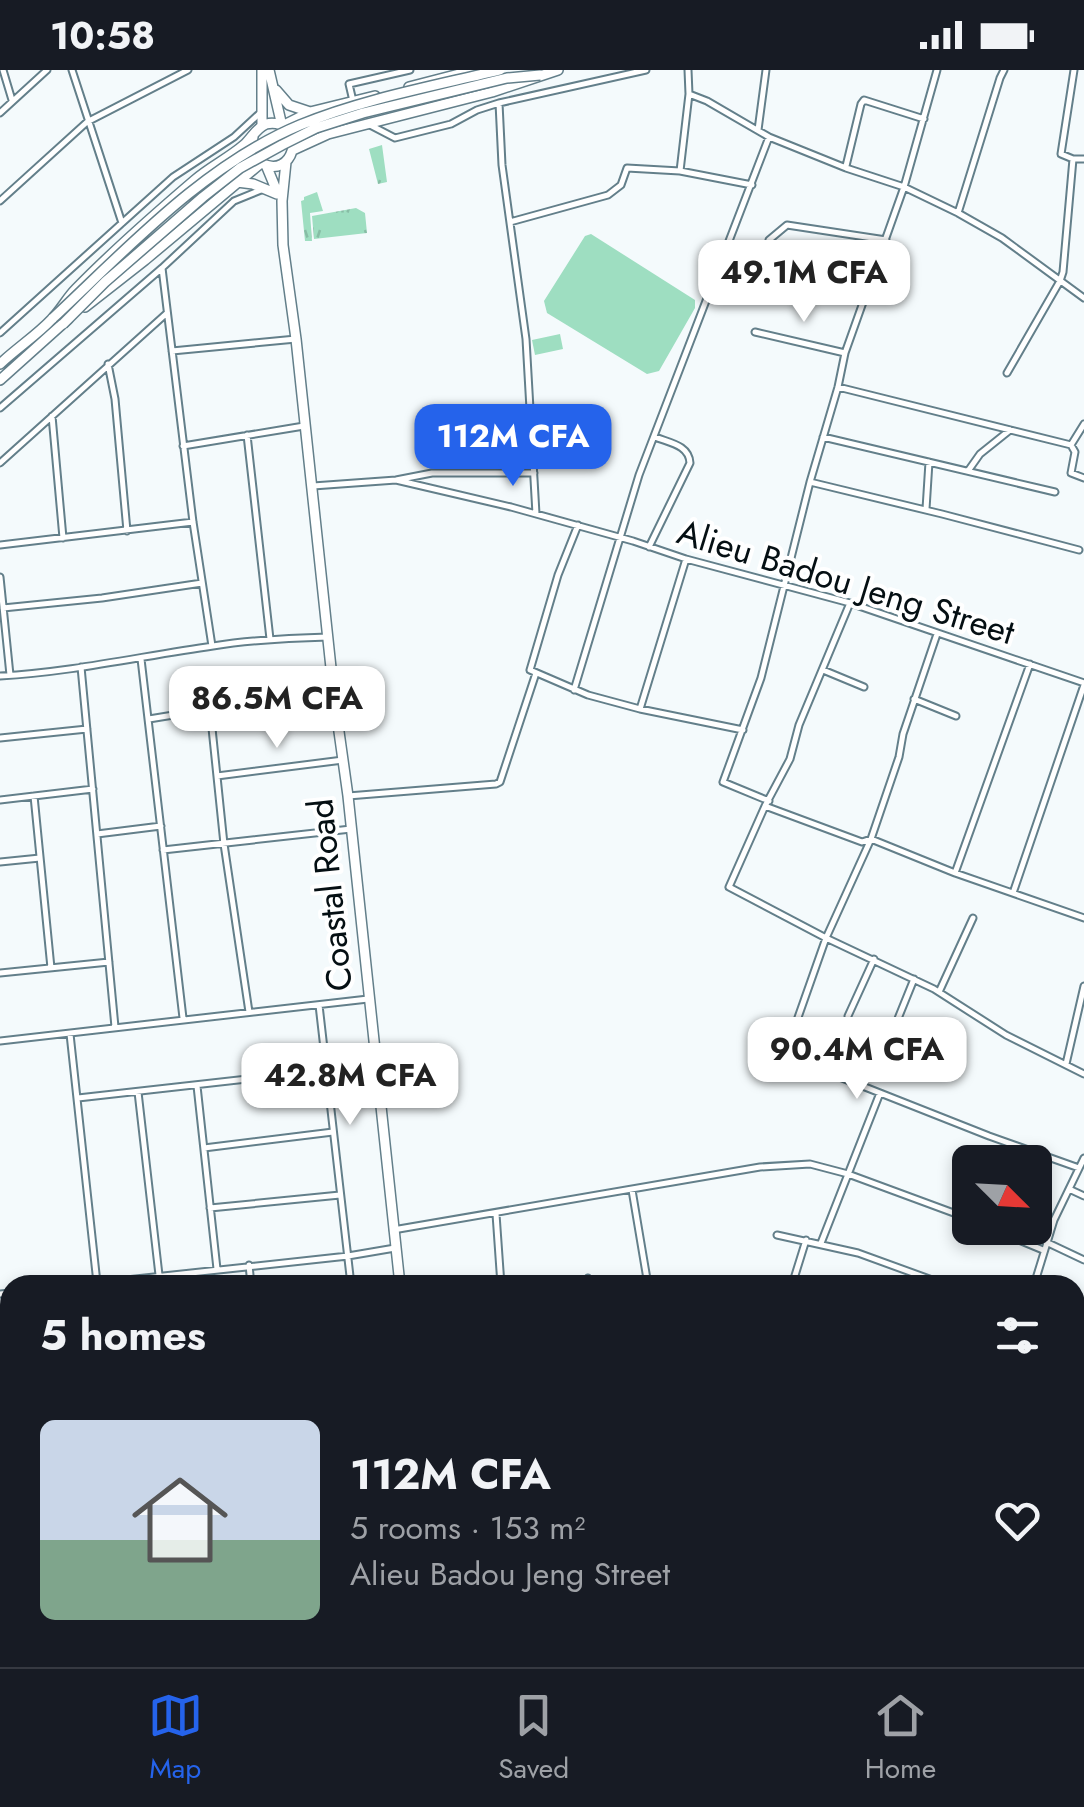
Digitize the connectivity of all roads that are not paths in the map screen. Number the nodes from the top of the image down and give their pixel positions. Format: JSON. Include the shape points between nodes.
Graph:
{"nodes":[{"id":1,"x":3,"y":70,"type":"edge"},
{"id":2,"x":48,"y":70,"type":"edge"},
{"id":3,"x":72,"y":70,"type":"edge"},
{"id":4,"x":188,"y":70,"type":"edge"},
{"id":5,"x":266,"y":70,"type":"edge"},
{"id":6,"x":410,"y":70,"type":"edge"},
{"id":7,"x":474,"y":70,"type":"edge"},
{"id":8,"x":500,"y":70,"type":"edge"},
{"id":9,"x":558,"y":70,"type":"edge"},
{"id":10,"x":646,"y":70,"type":"edge"},
{"id":11,"x":688,"y":70,"type":"edge"},
{"id":12,"x":766,"y":70,"type":"edge"},
{"id":13,"x":937,"y":70,"type":"edge"},
{"id":14,"x":1004,"y":70,"type":"edge"},
{"id":15,"x":1074,"y":70,"type":"edge"},
{"id":16,"x":540,"y":75,"type":"junction"},
{"id":17,"x":274,"y":86,"type":"junction"},
{"id":18,"x":689,"y":94,"type":"junction"},
{"id":19,"x":13,"y":101,"type":"junction"},
{"id":20,"x":353,"y":101,"type":"junction"},
{"id":21,"x":499,"y":104,"type":"junction"},
{"id":22,"x":262,"y":110,"type":"junction"},
{"id":23,"x":310,"y":112,"type":"junction"},
{"id":24,"x":0,"y":114,"type":"edge"},
{"id":25,"x":924,"y":119,"type":"junction"},
{"id":26,"x":87,"y":122,"type":"junction"},
{"id":27,"x":367,"y":124,"type":"junction"},
{"id":28,"x":262,"y":126,"type":"junction"},
{"id":29,"x":282,"y":126,"type":"junction"},
{"id":30,"x":758,"y":130,"type":"junction"},
{"id":31,"x":252,"y":136,"type":"junction"},
{"id":32,"x":769,"y":137,"type":"junction"},
{"id":33,"x":293,"y":150,"type":"junction"},
{"id":34,"x":1073,"y":159,"type":"junction"},
{"id":35,"x":1084,"y":159,"type":"edge"},
{"id":36,"x":286,"y":162,"type":"junction"},
{"id":37,"x":263,"y":164,"type":"junction"},
{"id":38,"x":846,"y":168,"type":"junction"},
{"id":39,"x":680,"y":171,"type":"junction"},
{"id":40,"x":237,"y":182,"type":"junction"},
{"id":41,"x":752,"y":185,"type":"junction"},
{"id":42,"x":904,"y":187,"type":"junction"},
{"id":43,"x":275,"y":194,"type":"junction"},
{"id":44,"x":0,"y":201,"type":"edge"},
{"id":45,"x":958,"y":213,"type":"junction"},
{"id":46,"x":510,"y":222,"type":"junction"},
{"id":47,"x":122,"y":223,"type":"junction"},
{"id":48,"x":769,"y":240,"type":"dead end"},
{"id":49,"x":886,"y":240,"type":"junction"},
{"id":50,"x":162,"y":268,"type":"junction"},
{"id":51,"x":527,"y":276,"type":"dead end"},
{"id":52,"x":518,"y":278,"type":"junction"},
{"id":53,"x":1060,"y":281,"type":"junction"},
{"id":54,"x":1084,"y":298,"type":"edge"},
{"id":55,"x":167,"y":313,"type":"junction"},
{"id":56,"x":58,"y":321,"type":"junction"},
{"id":57,"x":755,"y":332,"type":"dead end"},
{"id":58,"x":0,"y":333,"type":"edge"},
{"id":59,"x":296,"y":339,"type":"junction"},
{"id":60,"x":172,"y":352,"type":"junction"},
{"id":61,"x":845,"y":353,"type":"junction"},
{"id":62,"x":0,"y":364,"type":"edge"},
{"id":63,"x":108,"y":364,"type":"junction"},
{"id":64,"x":1007,"y":372,"type":"dead end"},
{"id":65,"x":0,"y":380,"type":"edge"},
{"id":66,"x":838,"y":387,"type":"junction"},
{"id":67,"x":0,"y":408,"type":"edge"},
{"id":68,"x":52,"y":416,"type":"junction"},
{"id":69,"x":1084,"y":424,"type":"edge"},
{"id":70,"x":305,"y":426,"type":"junction"},
{"id":71,"x":1010,"y":430,"type":"junction"},
{"id":72,"x":247,"y":435,"type":"junction"},
{"id":73,"x":654,"y":437,"type":"junction"},
{"id":74,"x":823,"y":437,"type":"junction"},
{"id":75,"x":1071,"y":445,"type":"junction"},
{"id":76,"x":183,"y":446,"type":"junction"},
{"id":77,"x":929,"y":462,"type":"junction"},
{"id":78,"x":0,"y":463,"type":"edge"},
{"id":79,"x":968,"y":472,"type":"junction"},
{"id":80,"x":534,"y":473,"type":"junction"},
{"id":81,"x":1084,"y":478,"type":"edge"},
{"id":82,"x":396,"y":480,"type":"junction"},
{"id":83,"x":810,"y":482,"type":"junction"},
{"id":84,"x":311,"y":487,"type":"junction"},
{"id":85,"x":1055,"y":492,"type":"dead end"},
{"id":86,"x":926,"y":510,"type":"junction"},
{"id":87,"x":536,"y":514,"type":"junction"},
{"id":88,"x":193,"y":522,"type":"junction"},
{"id":89,"x":578,"y":525,"type":"junction"},
{"id":90,"x":127,"y":531,"type":"junction"},
{"id":91,"x":620,"y":537,"type":"junction"},
{"id":92,"x":64,"y":538,"type":"junction"},
{"id":93,"x":0,"y":545,"type":"edge"},
{"id":94,"x":648,"y":547,"type":"junction"},
{"id":95,"x":1080,"y":550,"type":"dead end"},
{"id":96,"x":686,"y":559,"type":"junction"},
{"id":97,"x":0,"y":576,"type":"edge"},
{"id":98,"x":202,"y":583,"type":"junction"},
{"id":99,"x":784,"y":584,"type":"junction"},
{"id":100,"x":850,"y":603,"type":"junction"},
{"id":101,"x":4,"y":608,"type":"junction"},
{"id":102,"x":938,"y":632,"type":"junction"},
{"id":103,"x":328,"y":637,"type":"junction"},
{"id":104,"x":270,"y":639,"type":"junction"},
{"id":105,"x":212,"y":646,"type":"junction"},
{"id":106,"x":142,"y":659,"type":"junction"},
{"id":107,"x":1030,"y":664,"type":"junction"},
{"id":108,"x":81,"y":667,"type":"junction"},
{"id":109,"x":823,"y":670,"type":"junction"},
{"id":110,"x":536,"y":672,"type":"junction"},
{"id":111,"x":0,"y":676,"type":"edge"},
{"id":112,"x":10,"y":676,"type":"junction"},
{"id":113,"x":1084,"y":684,"type":"edge"},
{"id":114,"x":864,"y":687,"type":"dead end"},
{"id":115,"x":574,"y":690,"type":"junction"},
{"id":116,"x":914,"y":699,"type":"junction"},
{"id":117,"x":640,"y":710,"type":"junction"},
{"id":118,"x":956,"y":716,"type":"dead end"},
{"id":119,"x":149,"y":719,"type":"junction"},
{"id":120,"x":88,"y":728,"type":"junction"},
{"id":121,"x":743,"y":730,"type":"junction"},
{"id":122,"x":0,"y":738,"type":"edge"},
{"id":123,"x":343,"y":760,"type":"junction"},
{"id":124,"x":216,"y":776,"type":"junction"},
{"id":125,"x":93,"y":789,"type":"junction"},
{"id":126,"x":34,"y":796,"type":"junction"},
{"id":127,"x":348,"y":796,"type":"junction"},
{"id":128,"x":0,"y":800,"type":"edge"},
{"id":129,"x":767,"y":803,"type":"junction"},
{"id":130,"x":161,"y":826,"type":"junction"},
{"id":131,"x":351,"y":829,"type":"junction"},
{"id":132,"x":97,"y":834,"type":"junction"},
{"id":133,"x":871,"y":839,"type":"junction"},
{"id":134,"x":224,"y":844,"type":"junction"},
{"id":135,"x":163,"y":850,"type":"junction"},
{"id":136,"x":40,"y":858,"type":"junction"},
{"id":137,"x":0,"y":862,"type":"edge"},
{"id":138,"x":955,"y":873,"type":"junction"},
{"id":139,"x":1014,"y":893,"type":"junction"},
{"id":140,"x":972,"y":918,"type":"dead end"},
{"id":141,"x":1084,"y":918,"type":"edge"},
{"id":142,"x":826,"y":938,"type":"junction"},
{"id":143,"x":874,"y":959,"type":"junction"},
{"id":144,"x":109,"y":962,"type":"junction"},
{"id":145,"x":51,"y":968,"type":"junction"},
{"id":146,"x":0,"y":973,"type":"edge"},
{"id":147,"x":914,"y":978,"type":"junction"},
{"id":148,"x":1084,"y":986,"type":"edge"},
{"id":149,"x":939,"y":992,"type":"junction"},
{"id":150,"x":368,"y":999,"type":"junction"},
{"id":151,"x":319,"y":1003,"type":"junction"},
{"id":152,"x":249,"y":1012,"type":"junction"},
{"id":153,"x":848,"y":1016,"type":"dead end"},
{"id":154,"x":183,"y":1019,"type":"junction"},
{"id":155,"x":894,"y":1026,"type":"dead end"},
{"id":156,"x":114,"y":1028,"type":"junction"},
{"id":157,"x":70,"y":1034,"type":"junction"},
{"id":158,"x":0,"y":1041,"type":"edge"},
{"id":159,"x":1066,"y":1064,"type":"junction"},
{"id":160,"x":326,"y":1070,"type":"junction"},
{"id":161,"x":1084,"y":1074,"type":"edge"},
{"id":162,"x":197,"y":1086,"type":"junction"},
{"id":163,"x":138,"y":1092,"type":"junction"},
{"id":164,"x":880,"y":1093,"type":"junction"},
{"id":165,"x":78,"y":1098,"type":"junction"},
{"id":166,"x":333,"y":1132,"type":"junction"},
{"id":167,"x":204,"y":1148,"type":"junction"},
{"id":168,"x":1084,"y":1158,"type":"edge"},
{"id":169,"x":1079,"y":1168,"type":"junction"},
{"id":170,"x":848,"y":1174,"type":"junction"},
{"id":171,"x":1070,"y":1189,"type":"junction"},
{"id":172,"x":632,"y":1190,"type":"junction"},
{"id":173,"x":340,"y":1194,"type":"junction"},
{"id":174,"x":1084,"y":1196,"type":"edge"},
{"id":175,"x":210,"y":1208,"type":"junction"},
{"id":176,"x":952,"y":1212,"type":"edge"},
{"id":177,"x":496,"y":1214,"type":"junction"},
{"id":178,"x":1052,"y":1229,"type":"edge"},
{"id":179,"x":393,"y":1230,"type":"junction"},
{"id":180,"x":777,"y":1234,"type":"dead end"},
{"id":181,"x":806,"y":1240,"type":"junction"},
{"id":182,"x":821,"y":1244,"type":"junction"},
{"id":183,"x":1031,"y":1245,"type":"edge"},
{"id":184,"x":1045,"y":1245,"type":"edge"},
{"id":185,"x":1052,"y":1245,"type":"edge"},
{"id":186,"x":395,"y":1248,"type":"junction"},
{"id":187,"x":1043,"y":1250,"type":"junction"},
{"id":188,"x":348,"y":1256,"type":"junction"},
{"id":189,"x":1084,"y":1260,"type":"edge"},
{"id":190,"x":249,"y":1265,"type":"junction"},
{"id":191,"x":217,"y":1269,"type":"junction"},
{"id":192,"x":96,"y":1275,"type":"edge"},
{"id":193,"x":159,"y":1275,"type":"joint"},
{"id":194,"x":250,"y":1275,"type":"edge"},
{"id":195,"x":350,"y":1275,"type":"edge"},
{"id":196,"x":399,"y":1275,"type":"edge"},
{"id":197,"x":501,"y":1275,"type":"edge"},
{"id":198,"x":646,"y":1275,"type":"edge"},
{"id":199,"x":795,"y":1275,"type":"edge"},
{"id":200,"x":919,"y":1275,"type":"edge"},
{"id":201,"x":1037,"y":1275,"type":"edge"},
{"id":202,"x":552,"y":1667,"type":"edge"},
{"id":203,"x":572,"y":1667,"type":"edge"}],
"edges":[{"from":1,"to":19,"type":"street"},
{"from":2,"to":19,"type":"street"},
{"from":3,"to":26,"type":"street"},
{"from":4,"to":26,"type":"street"},
{"from":5,"to":17,"type":"main road"},
{"from":5,"to":22,"type":"main road"},
{"from":6,"to":20,"type":"street","via":[[349,84]]},
{"from":7,"to":20,"type":"main road"},
{"from":8,"to":56,"type":"main road","bridge":true,"via":[[338,112],[276,138],[209,179],[152,226]]},
{"from":9,"to":16,"type":"main road"},
{"from":10,"to":21,"type":"street"},
{"from":11,"to":18,"type":"street"},
{"from":12,"to":30,"type":"street"},
{"from":13,"to":25,"type":"street"},
{"from":14,"to":45,"type":"street"},
{"from":15,"to":34,"type":"street","via":[[1060,154]]},
{"from":16,"to":27,"type":"main road"},
{"from":16,"to":56,"type":"main road","bridge":true,"via":[[316,128],[240,168]]},
{"from":17,"to":23,"type":"main road","via":[[290,105]]},
{"from":17,"to":29,"type":"main road"},
{"from":18,"to":30,"type":"street"},
{"from":18,"to":39,"type":"street"},
{"from":19,"to":24,"type":"street"},
{"from":20,"to":23,"type":"main road"},
{"from":21,"to":27,"type":"street","via":[[395,138]]},
{"from":21,"to":46,"type":"street"},
{"from":22,"to":28,"type":"main road"},
{"from":22,"to":47,"type":"street"},
{"from":23,"to":29,"type":"main road"},
{"from":25,"to":38,"type":"street","via":[[864,100]]},
{"from":25,"to":42,"type":"street"},
{"from":26,"to":44,"type":"street"},
{"from":26,"to":47,"type":"street"},
{"from":27,"to":33,"type":"main road"},
{"from":28,"to":29,"type":"main road"},
{"from":28,"to":31,"type":"main road"},
{"from":29,"to":33,"type":"main road"},
{"from":30,"to":32,"type":"street"},
{"from":31,"to":37,"type":"main road","via":[[252,150]]},
{"from":31,"to":56,"type":"main road","via":[[72,292]]},
{"from":32,"to":38,"type":"street"},
{"from":32,"to":41,"type":"street"},
{"from":33,"to":36,"type":"main road"},
{"from":34,"to":35,"type":"street"},
{"from":34,"to":53,"type":"street"},
{"from":36,"to":37,"type":"main road"},
{"from":36,"to":43,"type":"main road","name":"Coastal Road"},
{"from":37,"to":40,"type":"main road"},
{"from":37,"to":43,"type":"main road","name":"Coastal Road"},
{"from":38,"to":42,"type":"street"},
{"from":39,"to":41,"type":"street"},
{"from":39,"to":46,"type":"street","via":[[627,168],[608,195]]},
{"from":40,"to":43,"type":"main road"},
{"from":40,"to":56,"type":"main road","via":[[145,260]]},
{"from":41,"to":73,"type":"street"},
{"from":42,"to":45,"type":"street"},
{"from":42,"to":49,"type":"street"},
{"from":43,"to":50,"type":"street","via":[[234,201]]},
{"from":43,"to":59,"type":"main road","name":"Coastal Road"},
{"from":45,"to":53,"type":"street"},
{"from":46,"to":52,"type":"street"},
{"from":47,"to":58,"type":"street"},
{"from":48,"to":49,"type":"street","via":[[788,225]]},
{"from":49,"to":61,"type":"street"},
{"from":50,"to":55,"type":"street"},
{"from":50,"to":67,"type":"street"},
{"from":51,"to":52,"type":"street"},
{"from":52,"to":80,"type":"street"},
{"from":53,"to":54,"type":"street"},
{"from":53,"to":64,"type":"street"},
{"from":55,"to":60,"type":"street"},
{"from":55,"to":63,"type":"street"},
{"from":56,"to":62,"type":"main road"},
{"from":56,"to":65,"type":"main road"},
{"from":57,"to":61,"type":"street"},
{"from":59,"to":60,"type":"street"},
{"from":59,"to":70,"type":"main road","name":"Coastal Road"},
{"from":60,"to":76,"type":"street"},
{"from":61,"to":66,"type":"street"},
{"from":63,"to":68,"type":"street"},
{"from":63,"to":90,"type":"street"},
{"from":66,"to":71,"type":"street"},
{"from":66,"to":74,"type":"street"},
{"from":68,"to":78,"type":"street"},
{"from":68,"to":92,"type":"street"},
{"from":69,"to":75,"type":"street"},
{"from":70,"to":72,"type":"street"},
{"from":70,"to":84,"type":"main road","name":"Coastal Road"},
{"from":71,"to":75,"type":"street"},
{"from":71,"to":79,"type":"street"},
{"from":72,"to":76,"type":"street"},
{"from":72,"to":104,"type":"street"},
{"from":73,"to":91,"type":"street"},
{"from":73,"to":94,"type":"street","via":[[685,449],[690,462]]},
{"from":74,"to":77,"type":"street"},
{"from":74,"to":83,"type":"street"},
{"from":75,"to":81,"type":"street","via":[[1071,473]]},
{"from":76,"to":88,"type":"street"},
{"from":77,"to":79,"type":"street"},
{"from":77,"to":86,"type":"street"},
{"from":79,"to":85,"type":"street"},
{"from":80,"to":82,"type":"street","via":[[432,473]]},
{"from":80,"to":87,"type":"street"},
{"from":82,"to":84,"type":"street"},
{"from":82,"to":87,"type":"street","name":"Alieu Badou Jeng Street"},
{"from":83,"to":86,"type":"street"},
{"from":83,"to":99,"type":"street"},
{"from":84,"to":103,"type":"main road","name":"Coastal Road"},
{"from":86,"to":95,"type":"street"},
{"from":87,"to":89,"type":"street","name":"Alieu Badou Jeng Street"},
{"from":88,"to":90,"type":"street"},
{"from":88,"to":98,"type":"street"},
{"from":89,"to":91,"type":"street","name":"Alieu Badou Jeng Street"},
{"from":89,"to":110,"type":"street","via":[[530,670]]},
{"from":90,"to":92,"type":"street"},
{"from":91,"to":94,"type":"street","name":"Alieu Badou Jeng Street"},
{"from":91,"to":115,"type":"street"},
{"from":92,"to":93,"type":"street"},
{"from":94,"to":96,"type":"street","name":"Alieu Badou Jeng Street"},
{"from":96,"to":99,"type":"street","name":"Alieu Badou Jeng Street"},
{"from":96,"to":117,"type":"street"},
{"from":97,"to":101,"type":"street"},
{"from":98,"to":101,"type":"street"},
{"from":98,"to":105,"type":"street"},
{"from":99,"to":100,"type":"street","name":"Alieu Badou Jeng Street"},
{"from":99,"to":121,"type":"street"},
{"from":100,"to":102,"type":"street","name":"Alieu Badou Jeng Street"},
{"from":100,"to":109,"type":"street"},
{"from":101,"to":112,"type":"street"},
{"from":102,"to":107,"type":"street","name":"Alieu Badou Jeng Street"},
{"from":102,"to":116,"type":"street"},
{"from":103,"to":104,"type":"street"},
{"from":103,"to":123,"type":"main road","name":"Coastal Road"},
{"from":104,"to":105,"type":"street"},
{"from":105,"to":106,"type":"street"},
{"from":106,"to":108,"type":"street"},
{"from":106,"to":119,"type":"street"},
{"from":107,"to":113,"type":"street","name":"Alieu Badou Jeng Street"},
{"from":107,"to":138,"type":"street"},
{"from":108,"to":112,"type":"street"},
{"from":108,"to":120,"type":"street"},
{"from":109,"to":114,"type":"street"},
{"from":109,"to":129,"type":"street"},
{"from":110,"to":115,"type":"street"},
{"from":110,"to":127,"type":"street","via":[[500,782]]},
{"from":111,"to":112,"type":"street"},
{"from":113,"to":139,"type":"street"},
{"from":115,"to":117,"type":"street"},
{"from":116,"to":118,"type":"street"},
{"from":116,"to":133,"type":"street"},
{"from":117,"to":121,"type":"street"},
{"from":119,"to":124,"type":"street","via":[[210,709]]},
{"from":119,"to":130,"type":"street"},
{"from":120,"to":122,"type":"street"},
{"from":120,"to":125,"type":"street"},
{"from":121,"to":129,"type":"street","via":[[723,782]]},
{"from":123,"to":124,"type":"street"},
{"from":123,"to":127,"type":"main road","name":"Coastal Road"},
{"from":124,"to":134,"type":"street"},
{"from":125,"to":126,"type":"street"},
{"from":125,"to":132,"type":"street"},
{"from":126,"to":128,"type":"street"},
{"from":126,"to":136,"type":"street"},
{"from":127,"to":131,"type":"main road","name":"Coastal Road"},
{"from":129,"to":133,"type":"street","via":[[862,842]]},
{"from":129,"to":142,"type":"street","via":[[729,887]]},
{"from":130,"to":132,"type":"street"},
{"from":130,"to":135,"type":"street"},
{"from":131,"to":134,"type":"street"},
{"from":131,"to":150,"type":"main road","name":"Coastal Road"},
{"from":132,"to":144,"type":"street"},
{"from":133,"to":138,"type":"street"},
{"from":133,"to":142,"type":"street"},
{"from":134,"to":135,"type":"street"},
{"from":134,"to":152,"type":"street"},
{"from":135,"to":154,"type":"street"},
{"from":136,"to":137,"type":"street"},
{"from":136,"to":145,"type":"street"},
{"from":138,"to":139,"type":"street"},
{"from":139,"to":141,"type":"street"},
{"from":140,"to":149,"type":"street"},
{"from":142,"to":143,"type":"street"},
{"from":142,"to":164,"type":"street","via":[[787,1050],[794,1059]]},
{"from":143,"to":147,"type":"street"},
{"from":143,"to":153,"type":"street"},
{"from":144,"to":145,"type":"street"},
{"from":144,"to":156,"type":"street"},
{"from":145,"to":146,"type":"street"},
{"from":147,"to":149,"type":"street"},
{"from":147,"to":155,"type":"street"},
{"from":148,"to":159,"type":"street"},
{"from":149,"to":159,"type":"street"},
{"from":150,"to":151,"type":"street"},
{"from":150,"to":179,"type":"main road","name":"Coastal Road"},
{"from":151,"to":152,"type":"street"},
{"from":151,"to":160,"type":"street"},
{"from":152,"to":154,"type":"street"},
{"from":154,"to":156,"type":"street"},
{"from":156,"to":157,"type":"street"},
{"from":157,"to":158,"type":"street"},
{"from":157,"to":165,"type":"street"},
{"from":159,"to":161,"type":"street"},
{"from":160,"to":162,"type":"street"},
{"from":160,"to":166,"type":"street"},
{"from":162,"to":163,"type":"street"},
{"from":162,"to":167,"type":"street"},
{"from":163,"to":165,"type":"street"},
{"from":163,"to":193,"type":"street"},
{"from":164,"to":169,"type":"street"},
{"from":164,"to":170,"type":"street"},
{"from":165,"to":192,"type":"street"},
{"from":166,"to":167,"type":"street"},
{"from":166,"to":173,"type":"street"},
{"from":167,"to":175,"type":"street"},
{"from":168,"to":169,"type":"street"},
{"from":169,"to":171,"type":"street"},
{"from":170,"to":172,"type":"street","via":[[810,1164],[760,1167]]},
{"from":170,"to":176,"type":"street"},
{"from":170,"to":182,"type":"street"},
{"from":171,"to":174,"type":"street"},
{"from":171,"to":178,"type":"street"},
{"from":172,"to":177,"type":"street"},
{"from":172,"to":198,"type":"street"},
{"from":173,"to":175,"type":"street"},
{"from":173,"to":188,"type":"street"},
{"from":175,"to":191,"type":"street"},
{"from":177,"to":179,"type":"street"},
{"from":177,"to":197,"type":"street"},
{"from":179,"to":186,"type":"main road","name":"Coastal Road"},
{"from":180,"to":181,"type":"street"},
{"from":181,"to":182,"type":"street"},
{"from":181,"to":199,"type":"street"},
{"from":182,"to":200,"type":"street"},
{"from":183,"to":187,"type":"street"},
{"from":184,"to":187,"type":"street"},
{"from":185,"to":189,"type":"street"},
{"from":186,"to":188,"type":"street"},
{"from":186,"to":196,"type":"main road","name":"Coastal Road"},
{"from":187,"to":201,"type":"street"},
{"from":188,"to":190,"type":"street"},
{"from":188,"to":195,"type":"street"},
{"from":190,"to":191,"type":"street"},
{"from":190,"to":194,"type":"street"},
{"from":191,"to":193,"type":"street"},
{"from":202,"to":203,"type":"street"}]}
